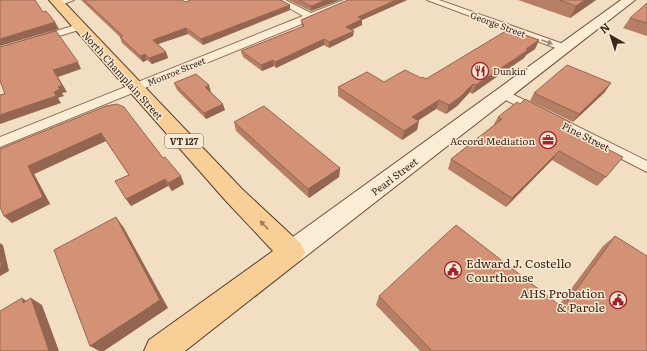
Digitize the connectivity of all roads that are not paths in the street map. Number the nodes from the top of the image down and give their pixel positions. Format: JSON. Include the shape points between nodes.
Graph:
{"nodes":[{"id":1,"x":280,"y":0,"type":"edge"},
{"id":2,"x":352,"y":0,"type":"edge"},
{"id":3,"x":431,"y":0,"type":"edge"},
{"id":4,"x":628,"y":0,"type":"edge"},
{"id":5,"x":61,"y":1,"type":"edge"},
{"id":6,"x":311,"y":17,"type":"junction"},
{"id":7,"x":80,"y":27,"type":"junction"},
{"id":8,"x":565,"y":48,"type":"junction"},
{"id":9,"x":0,"y":51,"type":"edge"},
{"id":10,"x":135,"y":88,"type":"junction"},
{"id":11,"x":504,"y":94,"type":"junction"},
{"id":12,"x":0,"y":142,"type":"edge"},
{"id":13,"x":647,"y":167,"type":"edge"},
{"id":14,"x":292,"y":252,"type":"junction"},
{"id":15,"x":160,"y":351,"type":"edge"}],
"edges":[{"from":1,"to":6,"type":"street"},
{"from":2,"to":6,"type":"street","name":"Monroe Street"},
{"from":3,"to":8,"type":"street","name":"George Street","one_way":true},
{"from":4,"to":8,"type":"main road","name":"Pearl Street"},
{"from":5,"to":7,"type":"main road","name":"North Champlain Street","number":"VT 127"},
{"from":6,"to":10,"type":"street","name":"Monroe Street"},
{"from":7,"to":9,"type":"street"},
{"from":7,"to":10,"type":"main road","name":"North Champlain Street","number":"VT 127"},
{"from":8,"to":11,"type":"main road","name":"Pearl Street"},
{"from":10,"to":12,"type":"street","name":"Monroe Street"},
{"from":14,"to":10,"type":"main road","name":"North Champlain Street","number":"VT 127","one_way":true,"via":[[234,195]]},
{"from":11,"to":13,"type":"street","name":"Pine Street"},
{"from":11,"to":14,"type":"main road","name":"Pearl Street"},
{"from":14,"to":15,"type":"main road","name":"Pearl Street"}]}
